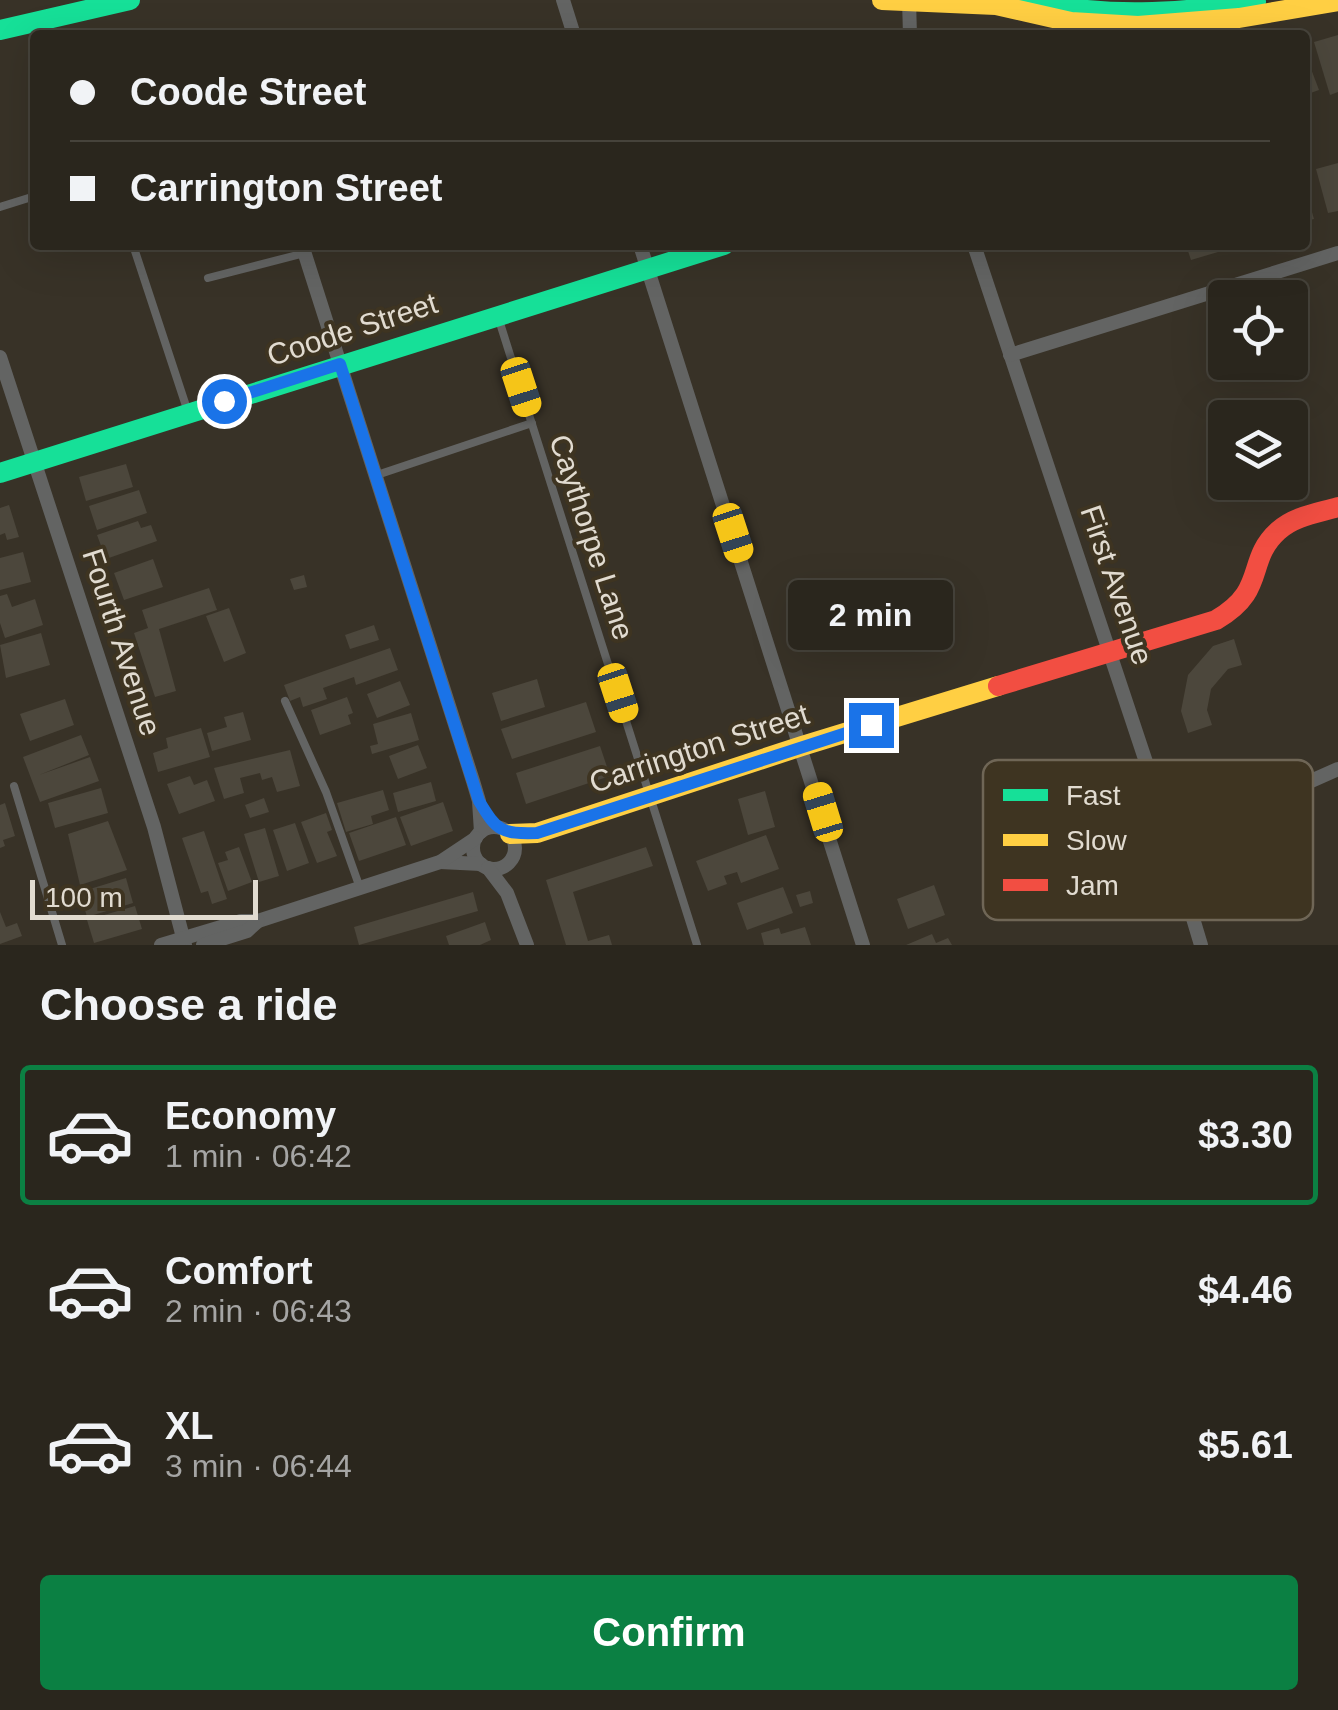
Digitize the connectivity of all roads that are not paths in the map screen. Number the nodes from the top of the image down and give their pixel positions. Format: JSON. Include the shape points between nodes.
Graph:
{"nodes":[{"id":1,"x":130,"y":0,"type":"edge"},
{"id":2,"x":563,"y":0,"type":"edge"},
{"id":3,"x":882,"y":0,"type":"edge"},
{"id":4,"x":1030,"y":0,"type":"edge"},
{"id":5,"x":1268,"y":0,"type":"edge"},
{"id":6,"x":1338,"y":0,"type":"edge"},
{"id":7,"x":909,"y":3,"type":"edge"},
{"id":8,"x":0,"y":30,"type":"edge"},
{"id":9,"x":572,"y":30,"type":"edge"},
{"id":10,"x":910,"y":30,"type":"edge"},
{"id":11,"x":30,"y":198,"type":"edge"},
{"id":12,"x":0,"y":207,"type":"edge"},
{"id":13,"x":134,"y":250,"type":"edge"},
{"id":14,"x":301,"y":250,"type":"edge"},
{"id":15,"x":304,"y":250,"type":"edge"},
{"id":16,"x":642,"y":250,"type":"edge"},
{"id":17,"x":708,"y":250,"type":"edge"},
{"id":18,"x":976,"y":250,"type":"edge"},
{"id":19,"x":1338,"y":254,"type":"edge"},
{"id":20,"x":648,"y":269,"type":"junction"},
{"id":21,"x":208,"y":278,"type":"dead end"},
{"id":22,"x":498,"y":314,"type":"junction"},
{"id":23,"x":1010,"y":356,"type":"junction"},
{"id":24,"x":0,"y":358,"type":"edge"},
{"id":25,"x":340,"y":364,"type":"junction"},
{"id":26,"x":188,"y":413,"type":"junction"},
{"id":27,"x":532,"y":423,"type":"junction"},
{"id":28,"x":33,"y":462,"type":"junction"},
{"id":29,"x":0,"y":473,"type":"edge"},
{"id":30,"x":376,"y":474,"type":"junction"},
{"id":31,"x":1338,"y":506,"type":"edge"},
{"id":32,"x":1110,"y":652,"type":"junction"},
{"id":33,"x":285,"y":702,"type":"dead end"},
{"id":34,"x":802,"y":746,"type":"junction"},
{"id":35,"x":1145,"y":760,"type":"edge"},
{"id":36,"x":1338,"y":769,"type":"edge"},
{"id":37,"x":1313,"y":781,"type":"edge"},
{"id":38,"x":14,"y":786,"type":"dead end"},
{"id":39,"x":651,"y":795,"type":"junction"},
{"id":40,"x":497,"y":842,"type":"junction"},
{"id":41,"x":440,"y":862,"type":"junction"},
{"id":42,"x":485,"y":866,"type":"junction"},
{"id":43,"x":360,"y":888,"type":"junction"},
{"id":44,"x":507,"y":893,"type":"junction"},
{"id":45,"x":1195,"y":920,"type":"edge"},
{"id":46,"x":258,"y":921,"type":"junction"},
{"id":47,"x":184,"y":942,"type":"edge"},
{"id":48,"x":62,"y":945,"type":"edge"},
{"id":49,"x":161,"y":945,"type":"edge"},
{"id":50,"x":203,"y":945,"type":"edge"},
{"id":51,"x":527,"y":945,"type":"edge"},
{"id":52,"x":697,"y":945,"type":"edge"},
{"id":53,"x":864,"y":945,"type":"edge"},
{"id":54,"x":1202,"y":945,"type":"edge"}],
"edges":[{"from":1,"to":8,"type":"street"},
{"from":2,"to":9,"type":"street"},
{"from":3,"to":7,"type":"street"},
{"from":4,"to":5,"type":"street","via":[[1138,11]]},
{"from":6,"to":7,"type":"street","via":[[1186,25],[1075,23],[982,4]]},
{"from":7,"to":10,"type":"street"},
{"from":11,"to":12,"type":"lane"},
{"from":13,"to":26,"type":"lane"},
{"from":14,"to":21,"type":"lane"},
{"from":15,"to":25,"type":"street"},
{"from":16,"to":20,"type":"street"},
{"from":17,"to":20,"type":"street","name":"Coode Street"},
{"from":18,"to":23,"type":"street","name":"First Avenue"},
{"from":19,"to":23,"type":"street"},
{"from":20,"to":22,"type":"street","name":"Coode Street"},
{"from":20,"to":34,"type":"street"},
{"from":22,"to":25,"type":"street","name":"Coode Street"},
{"from":22,"to":27,"type":"lane","name":"Caythorpe Lane"},
{"from":23,"to":32,"type":"street","name":"First Avenue"},
{"from":24,"to":28,"type":"street","name":"Fourth Avenue"},
{"from":25,"to":26,"type":"street","name":"Coode Street"},
{"from":25,"to":30,"type":"street"},
{"from":26,"to":28,"type":"street","name":"Coode Street"},
{"from":27,"to":30,"type":"lane"},
{"from":27,"to":39,"type":"lane","name":"Caythorpe Lane"},
{"from":28,"to":29,"type":"street","name":"Coode Street"},
{"from":28,"to":47,"type":"street","name":"Fourth Avenue","via":[[145,799]]},
{"from":30,"to":40,"type":"street"},
{"from":31,"to":32,"type":"street","name":"Carrington Street","via":[[1280,528],[1247,600],[1234,611]]},
{"from":32,"to":34,"type":"street","name":"Carrington Street"},
{"from":32,"to":35,"type":"street","name":"First Avenue"},
{"from":33,"to":43,"type":"lane"},
{"from":34,"to":39,"type":"street","name":"Carrington Street"},
{"from":34,"to":53,"type":"street"},
{"from":36,"to":37,"type":"street"},
{"from":38,"to":48,"type":"lane"},
{"from":39,"to":40,"type":"street","name":"Carrington Street"},
{"from":39,"to":52,"type":"lane","name":"Caythorpe Lane"},
{"from":40,"to":41,"type":"street"},
{"from":40,"to":42,"type":"street"},
{"from":40,"to":42,"type":"street","via":[[475,855]]},
{"from":40,"to":44,"type":"street"},
{"from":41,"to":42,"type":"street"},
{"from":41,"to":43,"type":"street"},
{"from":42,"to":44,"type":"street"},
{"from":43,"to":46,"type":"street"},
{"from":44,"to":51,"type":"street"},
{"from":45,"to":54,"type":"street","name":"First Avenue"},
{"from":46,"to":47,"type":"street"},
{"from":46,"to":50,"type":"street"},
{"from":47,"to":49,"type":"street"}]}
